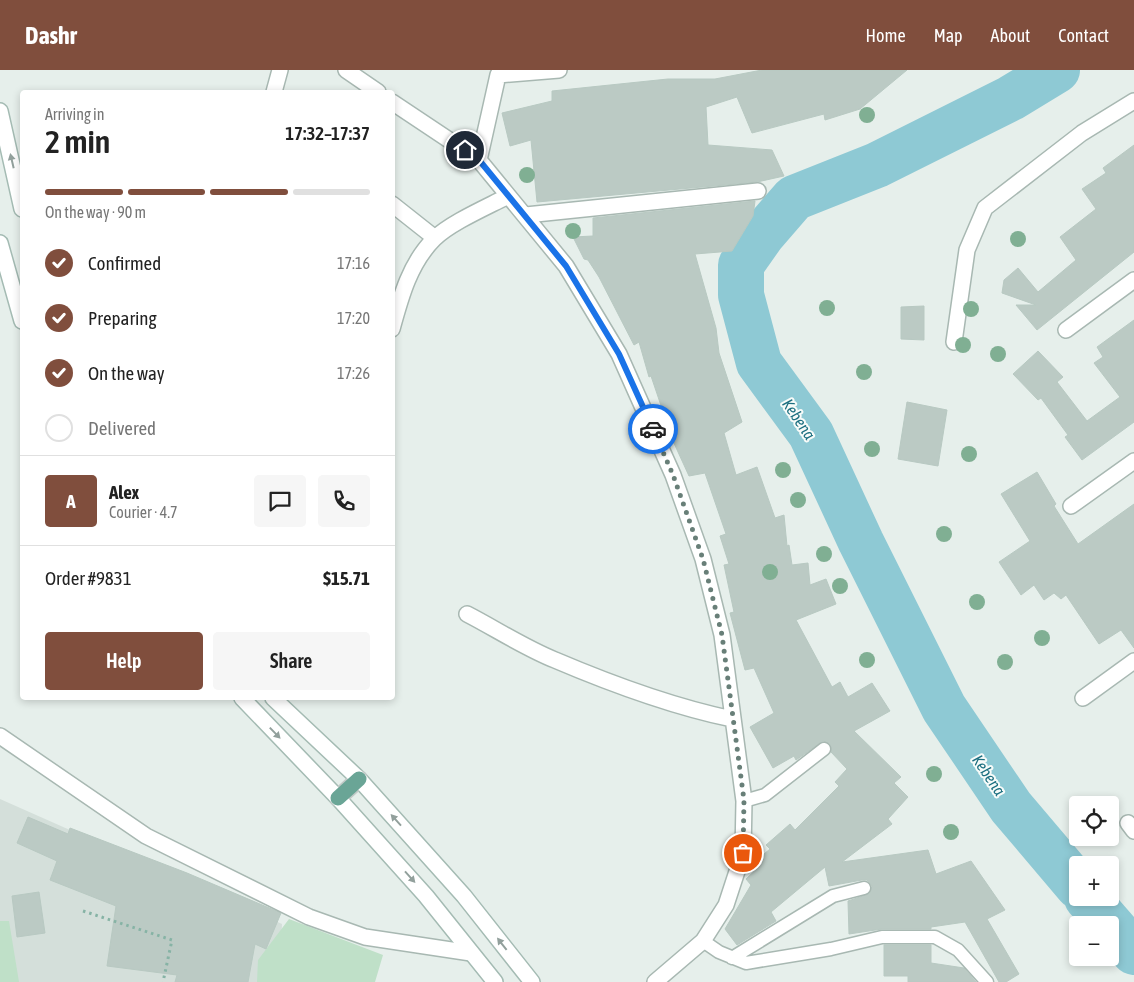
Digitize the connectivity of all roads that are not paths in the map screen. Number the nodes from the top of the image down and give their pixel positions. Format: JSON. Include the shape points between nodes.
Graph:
{"nodes":[{"id":1,"x":280,"y":70,"type":"edge"},
{"id":2,"x":346,"y":70,"type":"edge"},
{"id":3,"x":559,"y":70,"type":"edge"},
{"id":4,"x":498,"y":72,"type":"edge"},
{"id":5,"x":275,"y":90,"type":"edge"},
{"id":6,"x":375,"y":90,"type":"edge"},
{"id":7,"x":1134,"y":101,"type":"edge"},
{"id":8,"x":395,"y":104,"type":"edge"},
{"id":9,"x":0,"y":111,"type":"edge"},
{"id":10,"x":479,"y":160,"type":"junction"},
{"id":11,"x":758,"y":191,"type":"dead end"},
{"id":12,"x":508,"y":196,"type":"junction"},
{"id":13,"x":20,"y":200,"type":"edge"},
{"id":14,"x":395,"y":206,"type":"edge"},
{"id":15,"x":526,"y":215,"type":"junction"},
{"id":16,"x":435,"y":238,"type":"junction"},
{"id":17,"x":0,"y":243,"type":"edge"},
{"id":18,"x":1134,"y":280,"type":"edge"},
{"id":19,"x":20,"y":314,"type":"edge"},
{"id":20,"x":395,"y":318,"type":"edge"},
{"id":21,"x":1066,"y":330,"type":"dead end"},
{"id":22,"x":954,"y":342,"type":"dead end"},
{"id":23,"x":1134,"y":461,"type":"edge"},
{"id":24,"x":1071,"y":506,"type":"dead end"},
{"id":25,"x":467,"y":614,"type":"dead end"},
{"id":26,"x":1134,"y":661,"type":"edge"},
{"id":27,"x":1083,"y":698,"type":"dead end"},
{"id":28,"x":244,"y":700,"type":"edge"},
{"id":29,"x":275,"y":700,"type":"edge"},
{"id":30,"x":732,"y":719,"type":"junction"},
{"id":31,"x":0,"y":736,"type":"edge"},
{"id":32,"x":824,"y":749,"type":"dead end"},
{"id":33,"x":359,"y":778,"type":"junction"},
{"id":34,"x":338,"y":798,"type":"junction"},
{"id":35,"x":744,"y":800,"type":"junction"},
{"id":36,"x":864,"y":888,"type":"dead end"},
{"id":37,"x":703,"y":941,"type":"junction"},
{"id":38,"x":471,"y":953,"type":"junction"},
{"id":39,"x":732,"y":958,"type":"junction"},
{"id":40,"x":495,"y":982,"type":"edge"},
{"id":41,"x":532,"y":982,"type":"edge"},
{"id":42,"x":655,"y":982,"type":"edge"},
{"id":43,"x":988,"y":982,"type":"edge"}],
"edges":[{"from":1,"to":5,"type":"street"},
{"from":2,"to":6,"type":"street"},
{"from":3,"to":4,"type":"street"},
{"from":4,"to":10,"type":"street"},
{"from":7,"to":22,"type":"street","via":[[1082,133],[985,208],[967,250]]},
{"from":8,"to":10,"type":"street"},
{"from":13,"to":9,"type":"street","one_way":true},
{"from":10,"to":12,"type":"street"},
{"from":11,"to":15,"type":"street"},
{"from":12,"to":15,"type":"street"},
{"from":12,"to":16,"type":"street"},
{"from":14,"to":16,"type":"street"},
{"from":15,"to":30,"type":"street","via":[[566,266],[619,354],[673,475],[703,559],[722,635]]},
{"from":16,"to":20,"type":"street","via":[[414,265]]},
{"from":17,"to":19,"type":"street"},
{"from":18,"to":21,"type":"street"},
{"from":23,"to":24,"type":"street"},
{"from":25,"to":30,"type":"street","via":[[554,660],[618,685],[706,714]]},
{"from":26,"to":27,"type":"street"},
{"from":28,"to":34,"type":"street","one_way":true},
{"from":29,"to":33,"type":"street"},
{"from":30,"to":35,"type":"street"},
{"from":31,"to":38,"type":"street","via":[[146,836],[309,917],[365,937]]},
{"from":32,"to":35,"type":"lane","via":[[765,795]]},
{"from":33,"to":34,"type":"main road"},
{"from":41,"to":33,"type":"street","one_way":true,"via":[[464,896]]},
{"from":34,"to":38,"type":"street","one_way":true,"via":[[426,896]]},
{"from":35,"to":37,"type":"street","via":[[743,853],[726,905]]},
{"from":36,"to":39,"type":"lane","via":[[833,896]]},
{"from":37,"to":39,"type":"lane"},
{"from":37,"to":42,"type":"street"},
{"from":38,"to":40,"type":"street"},
{"from":39,"to":43,"type":"lane","via":[[746,963],[882,937],[935,937],[958,950]]}]}
